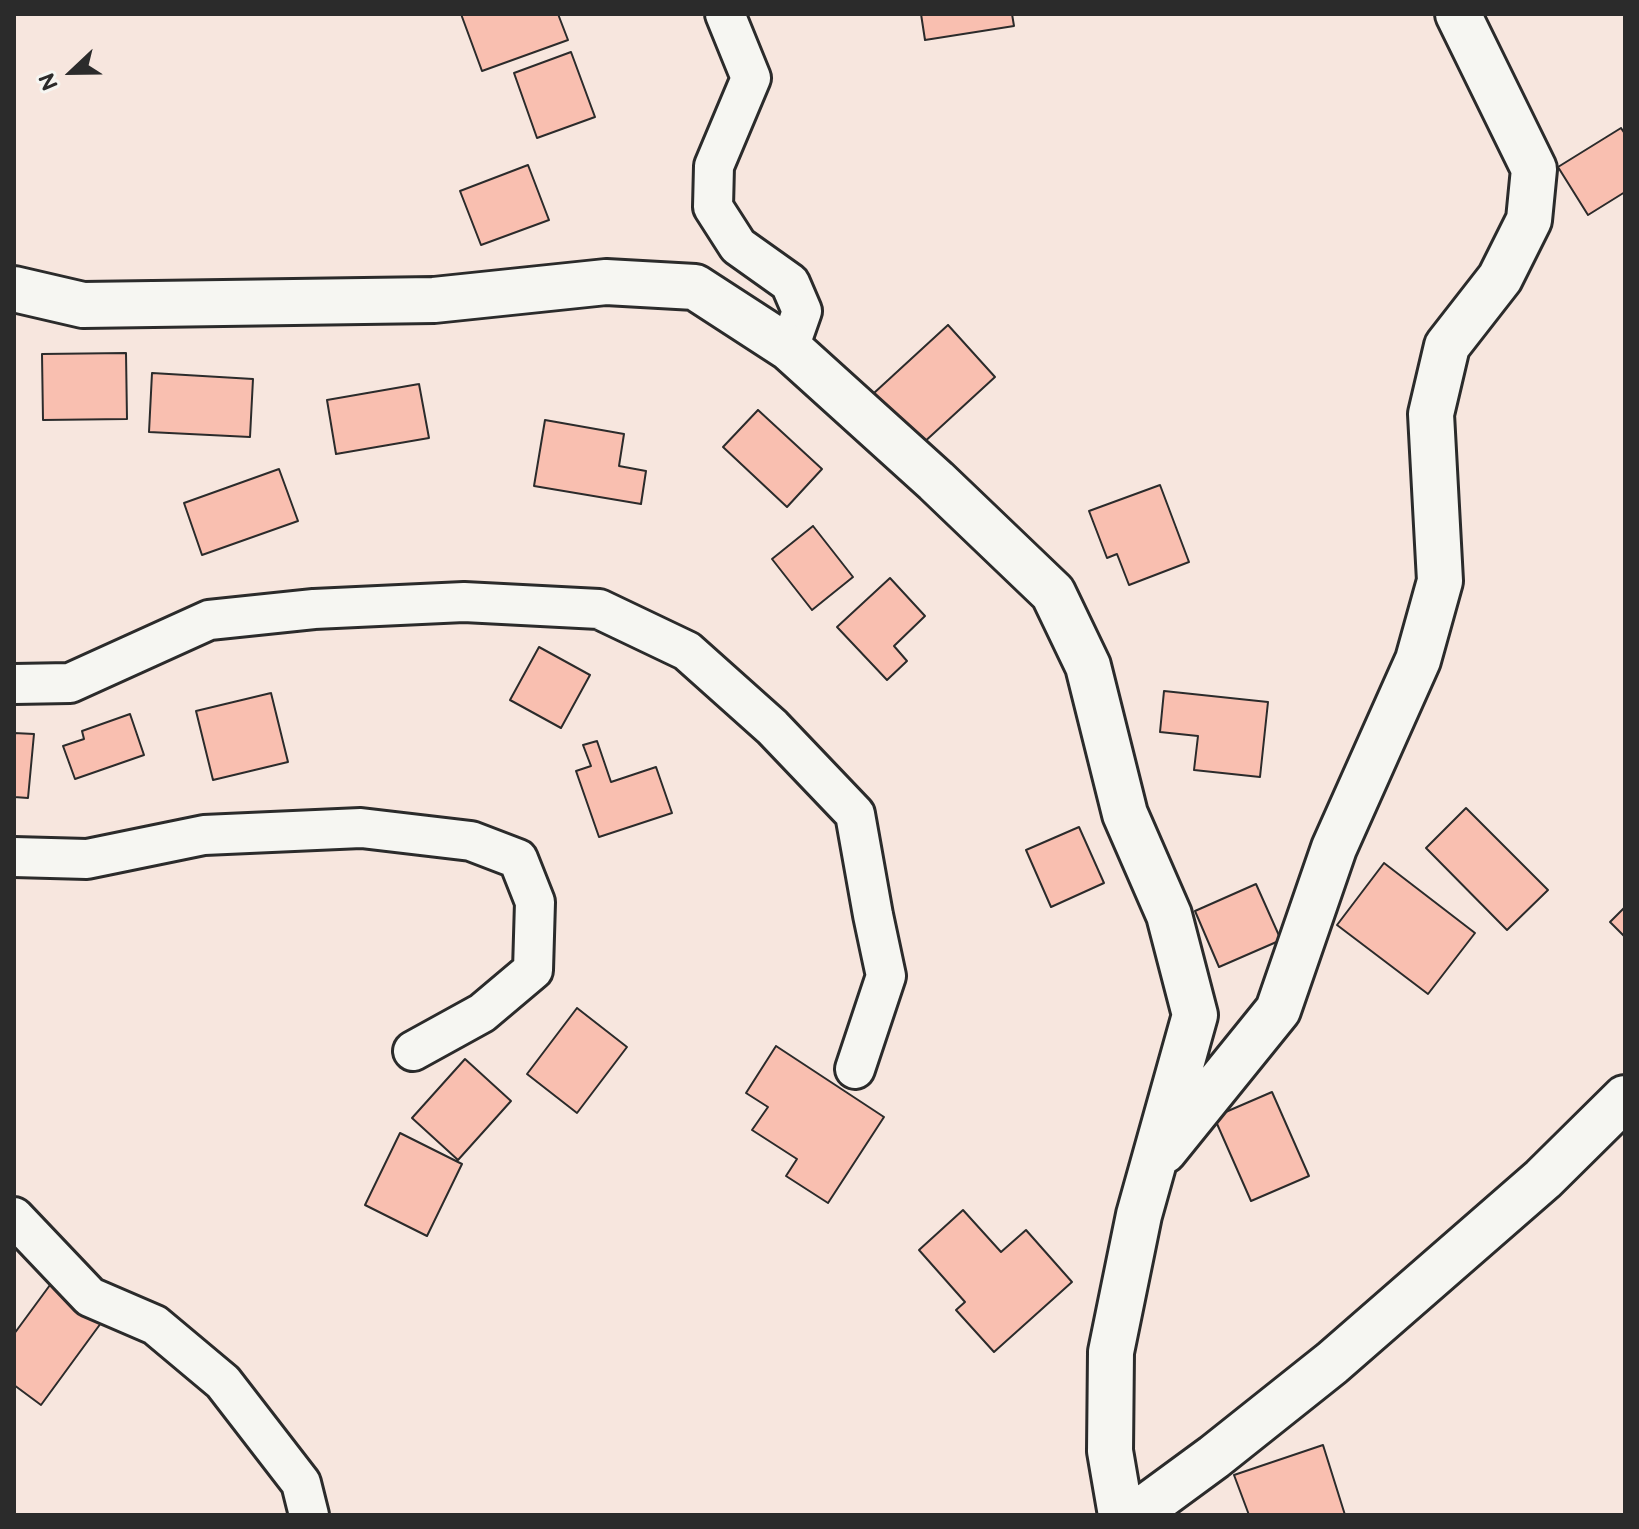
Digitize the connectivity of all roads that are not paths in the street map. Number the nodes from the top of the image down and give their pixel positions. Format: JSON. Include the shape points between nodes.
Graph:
{"nodes":[{"id":1,"x":725,"y":14,"type":"edge"},
{"id":2,"x":1458,"y":14,"type":"edge"},
{"id":3,"x":14,"y":289,"type":"edge"},
{"id":4,"x":789,"y":348,"type":"junction"},
{"id":5,"x":14,"y":684,"type":"edge"},
{"id":6,"x":14,"y":857,"type":"edge"},
{"id":7,"x":413,"y":1051,"type":"dead end"},
{"id":8,"x":855,"y":1069,"type":"dead end"},
{"id":9,"x":1625,"y":1098,"type":"edge"},
{"id":10,"x":1154,"y":1164,"type":"junction"},
{"id":11,"x":14,"y":1217,"type":"edge"},
{"id":12,"x":309,"y":1515,"type":"edge"},
{"id":13,"x":1121,"y":1515,"type":"edge"},
{"id":14,"x":1135,"y":1515,"type":"edge"}],
"edges":[{"from":1,"to":4,"type":"street","via":[[751,78],[714,166],[713,207],[738,246],[790,283],[802,311]]},
{"from":2,"to":10,"type":"street","via":[[1534,169],[1529,220],[1500,278],[1447,346],[1431,414],[1440,581],[1418,660],[1334,848],[1278,1010]]},
{"from":3,"to":4,"type":"street","via":[[83,305],[434,300],[606,282],[695,287]]},
{"from":4,"to":10,"type":"street","via":[[1053,593],[1088,666],[1125,814],[1169,915],[1195,1015]]},
{"from":5,"to":8,"type":"street","via":[[70,683],[209,620],[464,602],[599,609],[687,651],[772,727],[855,814],[886,976]]},
{"from":6,"to":7,"type":"street","via":[[87,859],[204,835],[361,828],[471,841],[518,859],[535,902],[533,970],[482,1013]]},
{"from":9,"to":14,"type":"street","via":[[1543,1179],[1332,1363]]},
{"from":10,"to":13,"type":"street","via":[[1111,1352],[1110,1451]]},
{"from":11,"to":12,"type":"street","via":[[90,1297],[155,1325],[223,1382],[301,1483]]}]}
